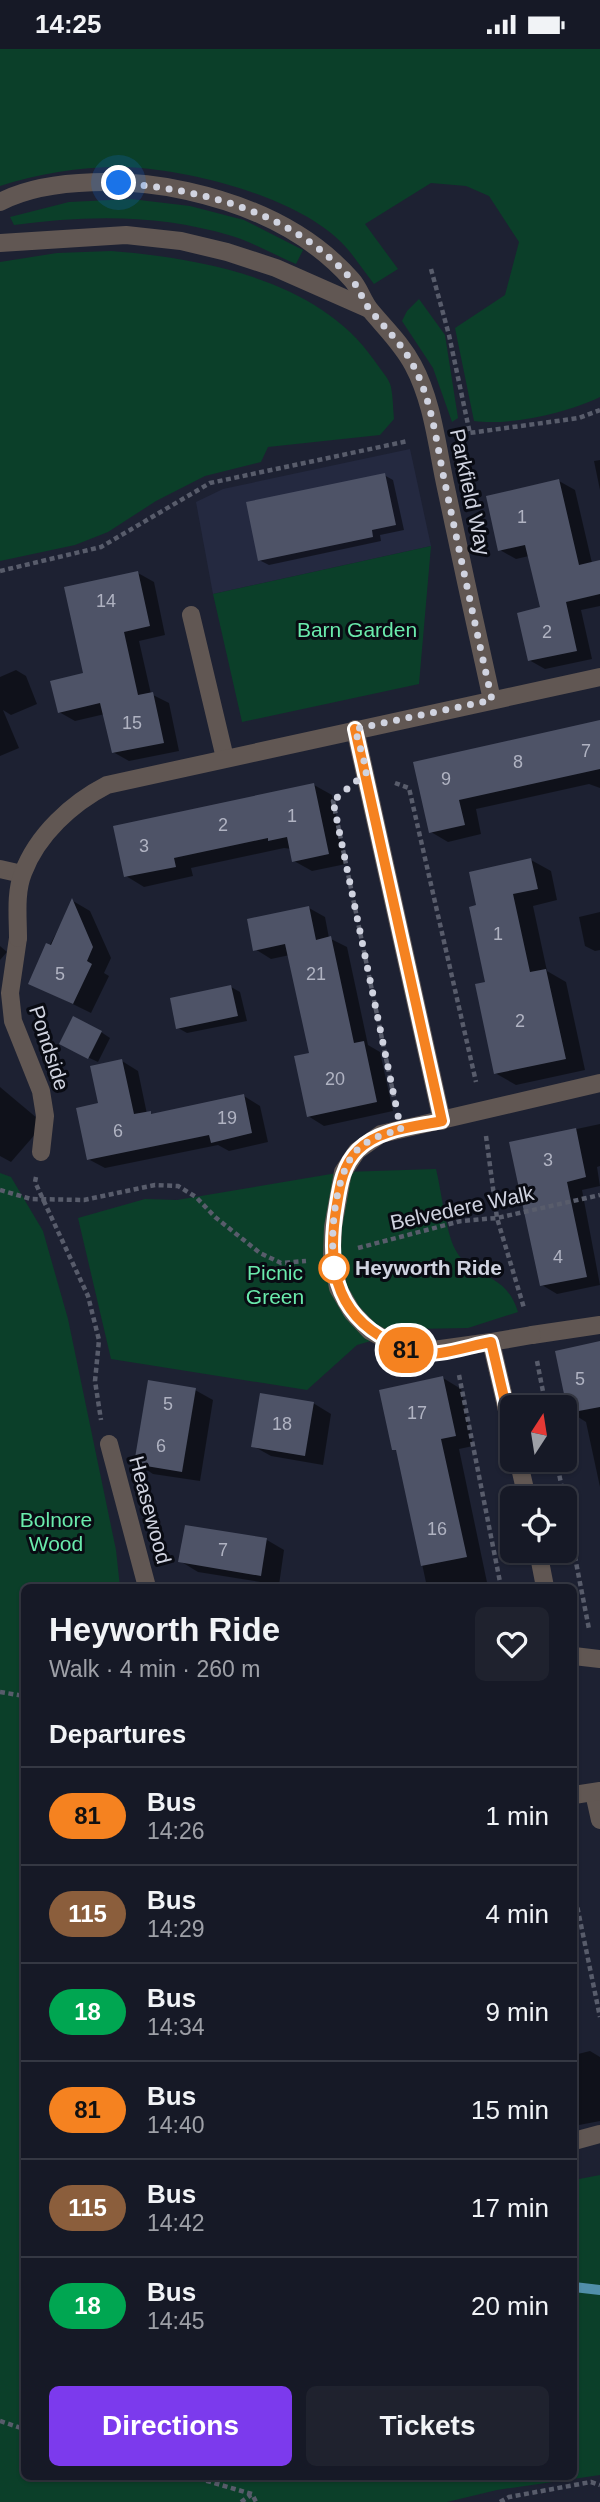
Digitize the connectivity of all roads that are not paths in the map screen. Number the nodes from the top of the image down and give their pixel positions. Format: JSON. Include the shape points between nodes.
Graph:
{"nodes":[{"id":1,"x":0,"y":202,"type":"edge"},
{"id":2,"x":0,"y":243,"type":"edge"},
{"id":3,"x":369,"y":309,"type":"junction"},
{"id":4,"x":191,"y":615,"type":"dead end"},
{"id":5,"x":600,"y":677,"type":"edge"},
{"id":6,"x":492,"y":700,"type":"junction"},
{"id":7,"x":355,"y":729,"type":"junction"},
{"id":8,"x":225,"y":758,"type":"junction"},
{"id":9,"x":0,"y":869,"type":"edge"},
{"id":10,"x":22,"y":874,"type":"junction"},
{"id":11,"x":600,"y":1083,"type":"edge"},
{"id":12,"x":442,"y":1121,"type":"junction"},
{"id":13,"x":41,"y":1152,"type":"dead end"},
{"id":14,"x":600,"y":1325,"type":"edge"},
{"id":15,"x":491,"y":1342,"type":"junction"},
{"id":16,"x":503,"y":1395,"type":"edge"},
{"id":17,"x":109,"y":1444,"type":"road end"},
{"id":18,"x":540,"y":1563,"type":"edge"},
{"id":19,"x":146,"y":1584,"type":"edge"},
{"id":20,"x":544,"y":1584,"type":"edge"},
{"id":21,"x":577,"y":1656,"type":"edge"},
{"id":22,"x":598,"y":1659,"type":"edge"},
{"id":23,"x":597,"y":1792,"type":"edge"},
{"id":24,"x":577,"y":1795,"type":"edge"},
{"id":25,"x":600,"y":1820,"type":"edge"},
{"id":26,"x":600,"y":2134,"type":"edge"},
{"id":27,"x":577,"y":2140,"type":"edge"}],
"edges":[{"from":1,"to":3,"type":"street","name":"Parkfield Way","via":[[38,190],[119,183],[169,187],[217,198],[275,219],[324,253],[354,281]]},
{"from":2,"to":3,"type":"street","name":"Parkfield Way","via":[[126,235],[181,241],[276,268]]},
{"from":3,"to":6,"type":"street","name":"Parkfield Way","via":[[396,338],[414,367],[432,419]]},
{"from":4,"to":8,"type":"street"},
{"from":5,"to":6,"type":"street"},
{"from":6,"to":7,"type":"street"},
{"from":7,"to":8,"type":"street","name":"Pondside"},
{"from":7,"to":12,"type":"street"},
{"from":8,"to":10,"type":"street","name":"Pondside","via":[[134,777],[85,796],[60,818]]},
{"from":9,"to":10,"type":"street"},
{"from":10,"to":13,"type":"street","name":"Pondside","via":[[10,993],[25,1054],[41,1091],[45,1117]]},
{"from":11,"to":12,"type":"street"},
{"from":12,"to":15,"type":"street","via":[[382,1134],[357,1151],[343,1172],[331,1254],[338,1288],[370,1331],[412,1353]]},
{"from":14,"to":15,"type":"street"},
{"from":15,"to":16,"type":"street"},
{"from":17,"to":19,"type":"street","name":"Heasewood"},
{"from":18,"to":20,"type":"street"},
{"from":21,"to":22,"type":"street"},
{"from":23,"to":24,"type":"street"},
{"from":23,"to":25,"type":"street"},
{"from":26,"to":27,"type":"street"}]}
